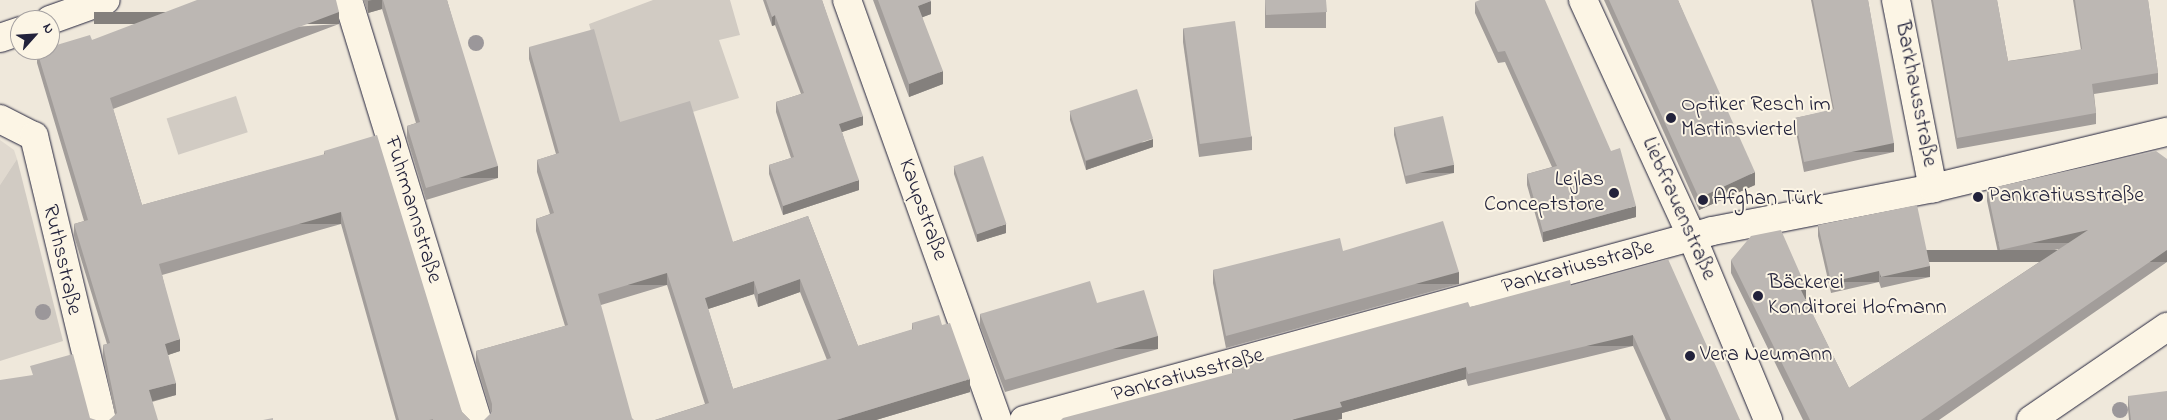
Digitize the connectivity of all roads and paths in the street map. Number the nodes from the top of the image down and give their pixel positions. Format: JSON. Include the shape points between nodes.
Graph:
{"nodes":[{"id":1,"x":106,"y":0,"type":"edge"},
{"id":2,"x":348,"y":0,"type":"edge"},
{"id":3,"x":847,"y":0,"type":"edge"},
{"id":4,"x":1583,"y":0,"type":"edge"},
{"id":5,"x":1896,"y":0,"type":"edge"},
{"id":6,"x":60,"y":16,"type":"edge"},
{"id":7,"x":0,"y":119,"type":"edge"},
{"id":8,"x":2167,"y":132,"type":"edge"},
{"id":9,"x":1933,"y":188,"type":"junction"},
{"id":10,"x":1692,"y":237,"type":"junction"},
{"id":11,"x":2167,"y":327,"type":"edge"},
{"id":12,"x":102,"y":420,"type":"edge"},
{"id":13,"x":477,"y":420,"type":"edge"},
{"id":14,"x":997,"y":420,"type":"edge"},
{"id":15,"x":1024,"y":420,"type":"edge"},
{"id":16,"x":1768,"y":420,"type":"edge"},
{"id":17,"x":2031,"y":420,"type":"edge"}],
"edges":[{"from":1,"to":6,"type":"street"},
{"from":2,"to":13,"type":"street","name":"Fuhrmannstraße"},
{"from":3,"to":14,"type":"street","name":"Kaupstraße"},
{"from":4,"to":10,"type":"street","name":"Liebfrauenstraße"},
{"from":5,"to":9,"type":"street","name":"Barkhausstraße"},
{"from":7,"to":12,"type":"street","name":"Ruthsstraße","via":[[34,136]]},
{"from":8,"to":9,"type":"street","name":"Pankratiusstraße"},
{"from":9,"to":10,"type":"street","name":"Pankratiusstraße"},
{"from":10,"to":15,"type":"street","name":"Pankratiusstraße"},
{"from":10,"to":16,"type":"street","name":"Liebfrauenstraße"},
{"from":11,"to":17,"type":"street"}]}
